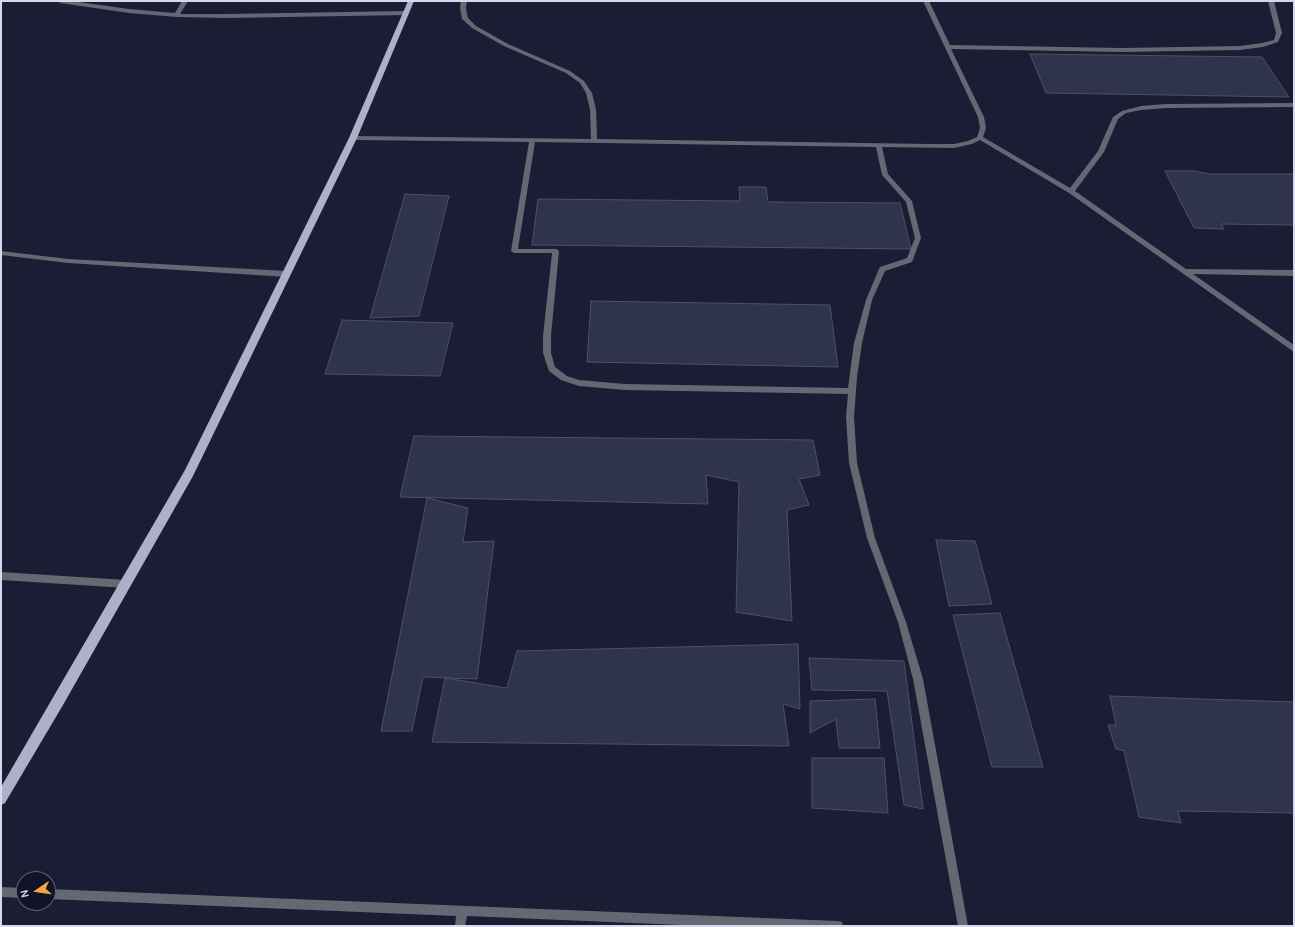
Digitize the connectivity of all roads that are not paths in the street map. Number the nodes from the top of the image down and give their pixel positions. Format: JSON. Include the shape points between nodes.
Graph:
{"nodes":[{"id":1,"x":60,"y":1,"type":"edge"},
{"id":2,"x":185,"y":1,"type":"edge"},
{"id":3,"x":411,"y":1,"type":"edge"},
{"id":4,"x":464,"y":1,"type":"edge"},
{"id":5,"x":926,"y":1,"type":"edge"},
{"id":6,"x":1271,"y":1,"type":"edge"},
{"id":7,"x":406,"y":13,"type":"junction"},
{"id":8,"x":177,"y":15,"type":"junction"},
{"id":9,"x":948,"y":47,"type":"junction"},
{"id":10,"x":1294,"y":105,"type":"edge"},
{"id":11,"x":353,"y":138,"type":"junction"},
{"id":12,"x":980,"y":138,"type":"junction"},
{"id":13,"x":532,"y":140,"type":"junction"},
{"id":14,"x":594,"y":141,"type":"junction"},
{"id":15,"x":878,"y":145,"type":"junction"},
{"id":16,"x":1072,"y":191,"type":"junction"},
{"id":17,"x":1,"y":253,"type":"edge"},
{"id":18,"x":1186,"y":271,"type":"junction"},
{"id":19,"x":1294,"y":273,"type":"edge"},
{"id":20,"x":287,"y":274,"type":"junction"},
{"id":21,"x":1294,"y":349,"type":"edge"},
{"id":22,"x":852,"y":391,"type":"junction"},
{"id":23,"x":1,"y":576,"type":"edge"},
{"id":24,"x":126,"y":584,"type":"junction"},
{"id":25,"x":1,"y":799,"type":"edge"},
{"id":26,"x":1,"y":892,"type":"edge"},
{"id":27,"x":16,"y":893,"type":"edge"},
{"id":28,"x":56,"y":894,"type":"edge"},
{"id":29,"x":462,"y":911,"type":"junction"},
{"id":30,"x":460,"y":926,"type":"edge"},
{"id":31,"x":838,"y":926,"type":"edge"},
{"id":32,"x":963,"y":926,"type":"edge"}],
"edges":[{"from":1,"to":8,"type":"street"},
{"from":2,"to":8,"type":"street"},
{"from":3,"to":7,"type":"main road"},
{"from":4,"to":14,"type":"street","via":[[465,19],[474,27],[506,45],[568,72],[582,82],[589,93],[593,109]]},
{"from":5,"to":9,"type":"street"},
{"from":6,"to":9,"type":"street","via":[[1279,34],[1276,41],[1263,46],[1122,50]]},
{"from":7,"to":8,"type":"street"},
{"from":7,"to":11,"type":"main road"},
{"from":9,"to":12,"type":"street","via":[[981,117],[983,128]]},
{"from":10,"to":16,"type":"street","via":[[1166,106],[1124,112],[1115,118],[1101,152]]},
{"from":11,"to":13,"type":"street"},
{"from":11,"to":20,"type":"main road"},
{"from":12,"to":15,"type":"street","via":[[954,146]]},
{"from":12,"to":16,"type":"street"},
{"from":13,"to":14,"type":"street"},
{"from":13,"to":22,"type":"street","via":[[514,251],[556,251],[547,336],[547,353],[552,369],[564,378],[579,383],[625,387]]},
{"from":14,"to":15,"type":"street"},
{"from":15,"to":22,"type":"street","via":[[885,175],[909,201],[918,238],[910,260],[882,269],[869,300],[858,343]]},
{"from":16,"to":18,"type":"street"},
{"from":17,"to":20,"type":"street","via":[[68,261]]},
{"from":18,"to":19,"type":"street"},
{"from":18,"to":21,"type":"street"},
{"from":20,"to":24,"type":"main road","via":[[189,473]]},
{"from":22,"to":32,"type":"street","via":[[850,417],[853,463],[871,538],[902,622],[918,679]]},
{"from":23,"to":24,"type":"street"},
{"from":24,"to":25,"type":"main road"},
{"from":26,"to":27,"type":"street"},
{"from":28,"to":29,"type":"street"},
{"from":29,"to":30,"type":"street"},
{"from":29,"to":31,"type":"street"}]}
